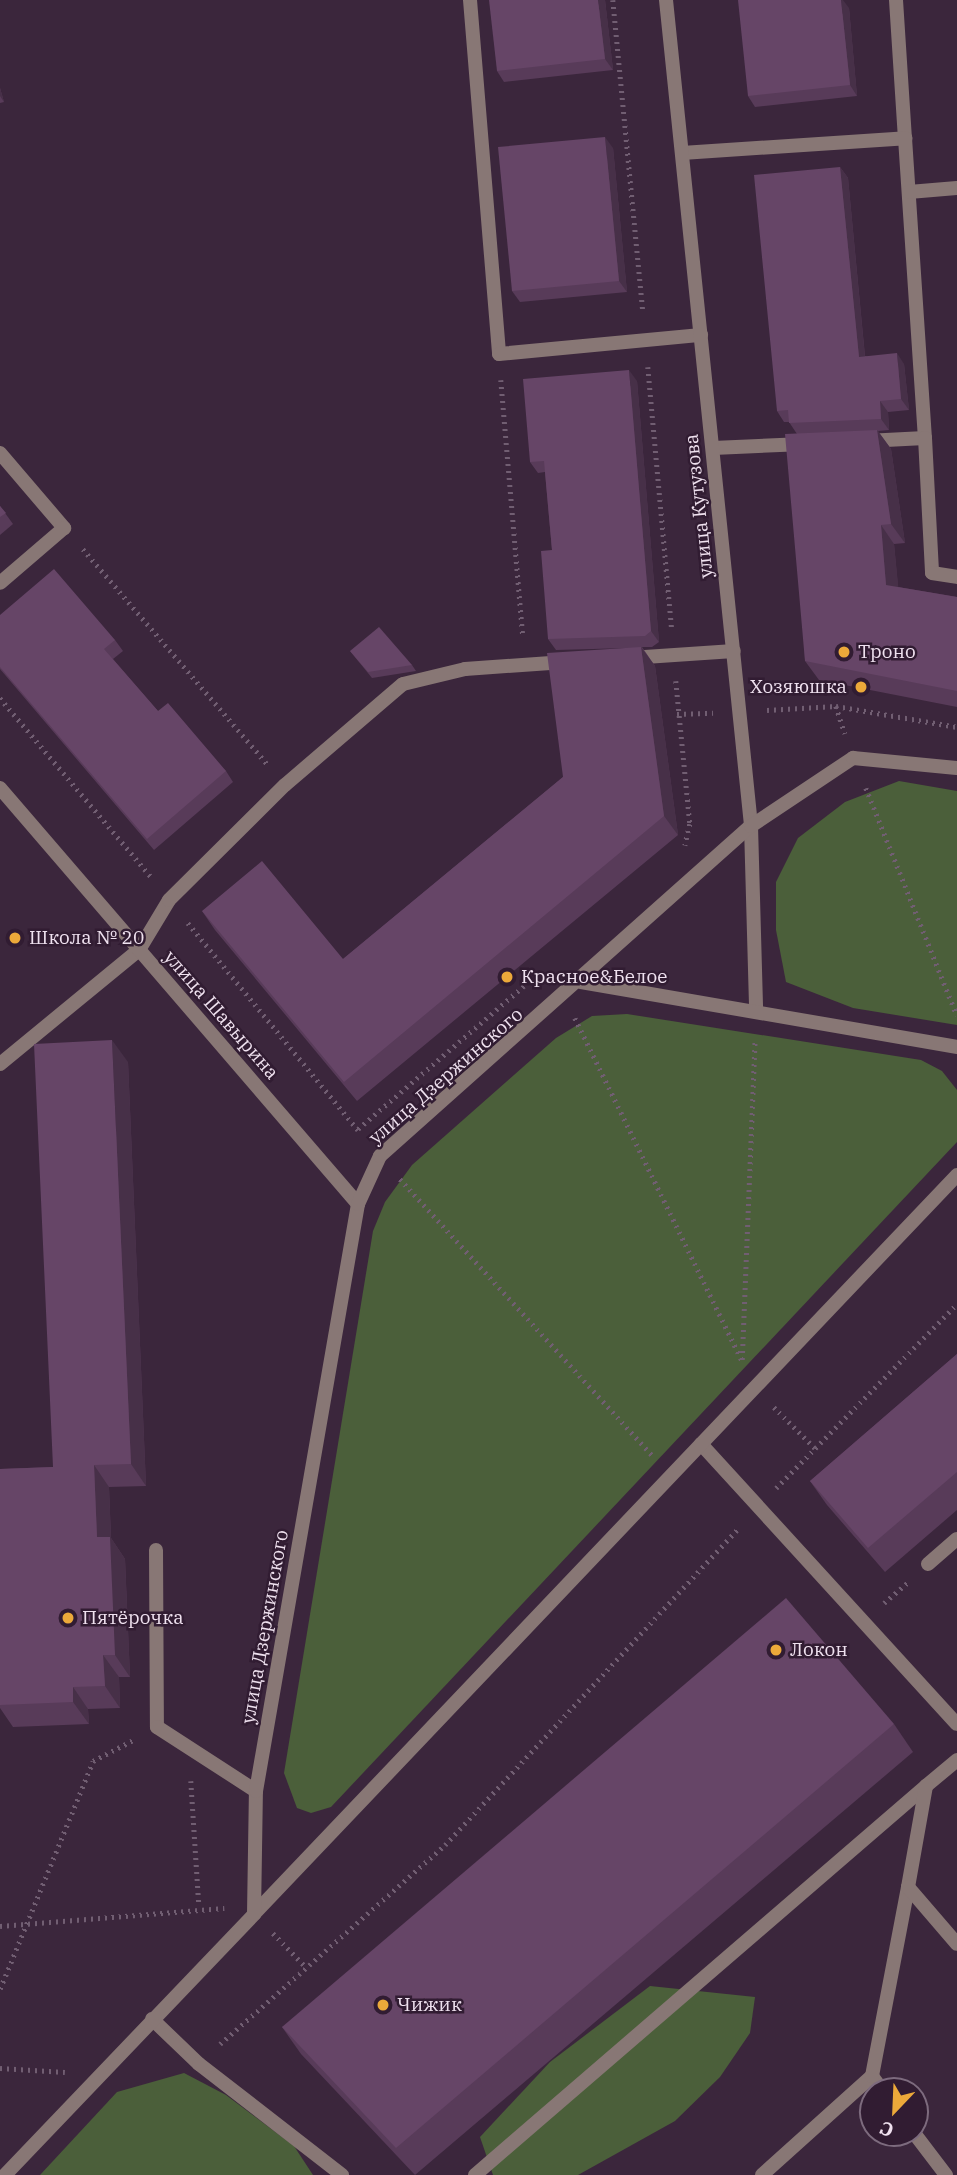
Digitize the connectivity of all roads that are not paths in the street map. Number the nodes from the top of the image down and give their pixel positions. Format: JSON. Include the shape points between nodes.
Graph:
{"nodes":[{"id":1,"x":470,"y":0,"type":"edge"},
{"id":2,"x":666,"y":0,"type":"edge"},
{"id":3,"x":896,"y":0,"type":"edge"},
{"id":4,"x":905,"y":138,"type":"junction"},
{"id":5,"x":682,"y":153,"type":"junction"},
{"id":6,"x":957,"y":188,"type":"edge"},
{"id":7,"x":909,"y":192,"type":"junction"},
{"id":8,"x":701,"y":335,"type":"junction"},
{"id":9,"x":925,"y":438,"type":"junction"},
{"id":10,"x":845,"y":442,"type":"edge"},
{"id":11,"x":819,"y":443,"type":"edge"},
{"id":12,"x":713,"y":448,"type":"junction"},
{"id":13,"x":0,"y":453,"type":"edge"},
{"id":14,"x":957,"y":577,"type":"edge"},
{"id":15,"x":0,"y":583,"type":"edge"},
{"id":16,"x":734,"y":651,"type":"junction"},
{"id":17,"x":607,"y":659,"type":"edge"},
{"id":18,"x":580,"y":661,"type":"edge"},
{"id":19,"x":957,"y":768,"type":"edge"},
{"id":20,"x":0,"y":788,"type":"edge"},
{"id":21,"x":751,"y":826,"type":"junction"},
{"id":22,"x":139,"y":950,"type":"junction"},
{"id":23,"x":582,"y":982,"type":"junction"},
{"id":24,"x":756,"y":1010,"type":"junction"},
{"id":25,"x":957,"y":1047,"type":"edge"},
{"id":26,"x":0,"y":1064,"type":"edge"},
{"id":27,"x":957,"y":1175,"type":"edge"},
{"id":28,"x":358,"y":1205,"type":"junction"},
{"id":29,"x":701,"y":1444,"type":"junction"},
{"id":30,"x":957,"y":1539,"type":"edge"},
{"id":31,"x":156,"y":1550,"type":"dead end"},
{"id":32,"x":928,"y":1564,"type":"road end"},
{"id":33,"x":957,"y":1724,"type":"edge"},
{"id":34,"x":957,"y":1760,"type":"edge"},
{"id":35,"x":926,"y":1786,"type":"junction"},
{"id":36,"x":256,"y":1791,"type":"junction"},
{"id":37,"x":908,"y":1887,"type":"junction"},
{"id":38,"x":254,"y":1914,"type":"junction"},
{"id":39,"x":957,"y":1944,"type":"edge"},
{"id":40,"x":152,"y":2019,"type":"junction"},
{"id":41,"x":872,"y":2076,"type":"joint"},
{"id":42,"x":925,"y":2147,"type":"edge"},
{"id":43,"x":5,"y":2175,"type":"edge"},
{"id":44,"x":342,"y":2175,"type":"edge"},
{"id":45,"x":475,"y":2175,"type":"edge"},
{"id":46,"x":762,"y":2175,"type":"edge"},
{"id":47,"x":946,"y":2175,"type":"edge"}],
"edges":[{"from":1,"to":8,"type":"street","via":[[499,354]]},
{"from":2,"to":5,"type":"street","name":"улица Кутузова"},
{"from":3,"to":4,"type":"street"},
{"from":4,"to":5,"type":"street"},
{"from":4,"to":7,"type":"street"},
{"from":5,"to":8,"type":"street","name":"улица Кутузова"},
{"from":6,"to":7,"type":"street"},
{"from":7,"to":9,"type":"street"},
{"from":8,"to":12,"type":"street","name":"улица Кутузова"},
{"from":9,"to":10,"type":"street"},
{"from":9,"to":14,"type":"street","via":[[932,573]]},
{"from":11,"to":12,"type":"street"},
{"from":12,"to":16,"type":"street","name":"улица Кутузова"},
{"from":13,"to":15,"type":"street","via":[[64,527]]},
{"from":16,"to":17,"type":"street"},
{"from":16,"to":21,"type":"street","name":"улица Кутузова"},
{"from":18,"to":22,"type":"street","via":[[403,684],[285,785],[169,900]]},
{"from":19,"to":21,"type":"street","name":"улица Дзержинского","via":[[853,758]]},
{"from":20,"to":22,"type":"street","name":"улица Шавырина"},
{"from":21,"to":23,"type":"street","name":"улица Дзержинского"},
{"from":21,"to":24,"type":"street","name":"улица Кутузова"},
{"from":22,"to":26,"type":"street"},
{"from":22,"to":28,"type":"street","name":"улица Шавырина"},
{"from":23,"to":24,"type":"street"},
{"from":23,"to":28,"type":"street","name":"улица Дзержинского","via":[[380,1156]]},
{"from":24,"to":25,"type":"street"},
{"from":27,"to":29,"type":"street"},
{"from":28,"to":36,"type":"street","name":"улица Дзержинского"},
{"from":29,"to":33,"type":"street"},
{"from":29,"to":38,"type":"street"},
{"from":30,"to":32,"type":"street"},
{"from":31,"to":36,"type":"street","via":[[157,1727]]},
{"from":34,"to":35,"type":"street"},
{"from":35,"to":37,"type":"street"},
{"from":35,"to":45,"type":"street"},
{"from":36,"to":38,"type":"street","name":"улица Дзержинского"},
{"from":37,"to":39,"type":"street"},
{"from":37,"to":41,"type":"street"},
{"from":38,"to":40,"type":"street"},
{"from":40,"to":43,"type":"street"},
{"from":40,"to":44,"type":"street","via":[[199,2064]]},
{"from":41,"to":46,"type":"street"},
{"from":42,"to":47,"type":"street"}]}
